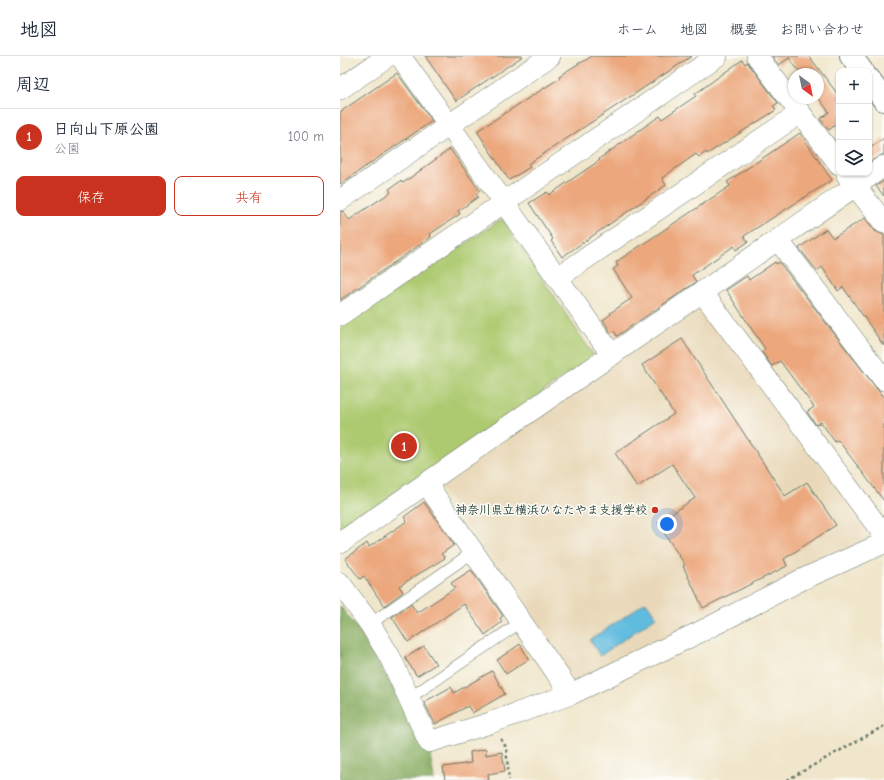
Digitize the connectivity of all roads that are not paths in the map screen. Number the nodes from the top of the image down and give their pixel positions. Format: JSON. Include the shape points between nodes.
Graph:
{"nodes":[{"id":1,"x":388,"y":56,"type":"edge"},
{"id":2,"x":400,"y":56,"type":"edge"},
{"id":3,"x":550,"y":56,"type":"edge"},
{"id":4,"x":717,"y":56,"type":"edge"},
{"id":5,"x":757,"y":56,"type":"edge"},
{"id":6,"x":850,"y":56,"type":"edge"},
{"id":7,"x":860,"y":68,"type":"edge"},
{"id":8,"x":872,"y":84,"type":"edge"},
{"id":9,"x":340,"y":89,"type":"edge"},
{"id":10,"x":884,"y":100,"type":"edge"},
{"id":11,"x":800,"y":113,"type":"junction"},
{"id":12,"x":449,"y":125,"type":"junction"},
{"id":13,"x":836,"y":160,"type":"edge"},
{"id":14,"x":884,"y":166,"type":"edge"},
{"id":15,"x":851,"y":180,"type":"edge"},
{"id":16,"x":340,"y":200,"type":"edge"},
{"id":17,"x":504,"y":203,"type":"junction"},
{"id":18,"x":884,"y":223,"type":"edge"},
{"id":19,"x":778,"y":240,"type":"junction"},
{"id":20,"x":557,"y":278,"type":"junction"},
{"id":21,"x":702,"y":292,"type":"junction"},
{"id":22,"x":340,"y":315,"type":"edge"},
{"id":23,"x":612,"y":355,"type":"junction"},
{"id":24,"x":884,"y":380,"type":"edge"},
{"id":25,"x":426,"y":483,"type":"junction"},
{"id":26,"x":884,"y":535,"type":"edge"},
{"id":27,"x":340,"y":543,"type":"edge"},
{"id":28,"x":884,"y":543,"type":"edge"},
{"id":29,"x":473,"y":552,"type":"junction"},
{"id":30,"x":340,"y":583,"type":"edge"},
{"id":31,"x":521,"y":622,"type":"junction"},
{"id":32,"x":370,"y":624,"type":"junction"},
{"id":33,"x":571,"y":694,"type":"junction"},
{"id":34,"x":408,"y":699,"type":"junction"}],
"edges":[{"from":1,"to":9,"type":"street"},
{"from":2,"to":12,"type":"street"},
{"from":3,"to":12,"type":"street"},
{"from":4,"to":17,"type":"street"},
{"from":5,"to":11,"type":"street"},
{"from":6,"to":7,"type":"main road"},
{"from":8,"to":10,"type":"main road"},
{"from":11,"to":13,"type":"street"},
{"from":11,"to":20,"type":"street"},
{"from":12,"to":16,"type":"street"},
{"from":12,"to":17,"type":"street"},
{"from":14,"to":15,"type":"street"},
{"from":15,"to":18,"type":"street"},
{"from":15,"to":19,"type":"street"},
{"from":17,"to":20,"type":"street"},
{"from":17,"to":22,"type":"street"},
{"from":19,"to":21,"type":"street"},
{"from":19,"to":24,"type":"street"},
{"from":20,"to":23,"type":"street"},
{"from":21,"to":23,"type":"street"},
{"from":21,"to":26,"type":"street"},
{"from":23,"to":25,"type":"street"},
{"from":25,"to":27,"type":"street"},
{"from":25,"to":29,"type":"street"},
{"from":28,"to":33,"type":"street","via":[[801,580]]},
{"from":29,"to":31,"type":"street"},
{"from":29,"to":32,"type":"lane"},
{"from":30,"to":32,"type":"street"},
{"from":31,"to":33,"type":"street"},
{"from":31,"to":34,"type":"lane"},
{"from":32,"to":34,"type":"street","via":[[390,657]]},
{"from":33,"to":34,"type":"street","via":[[429,742]]}]}
